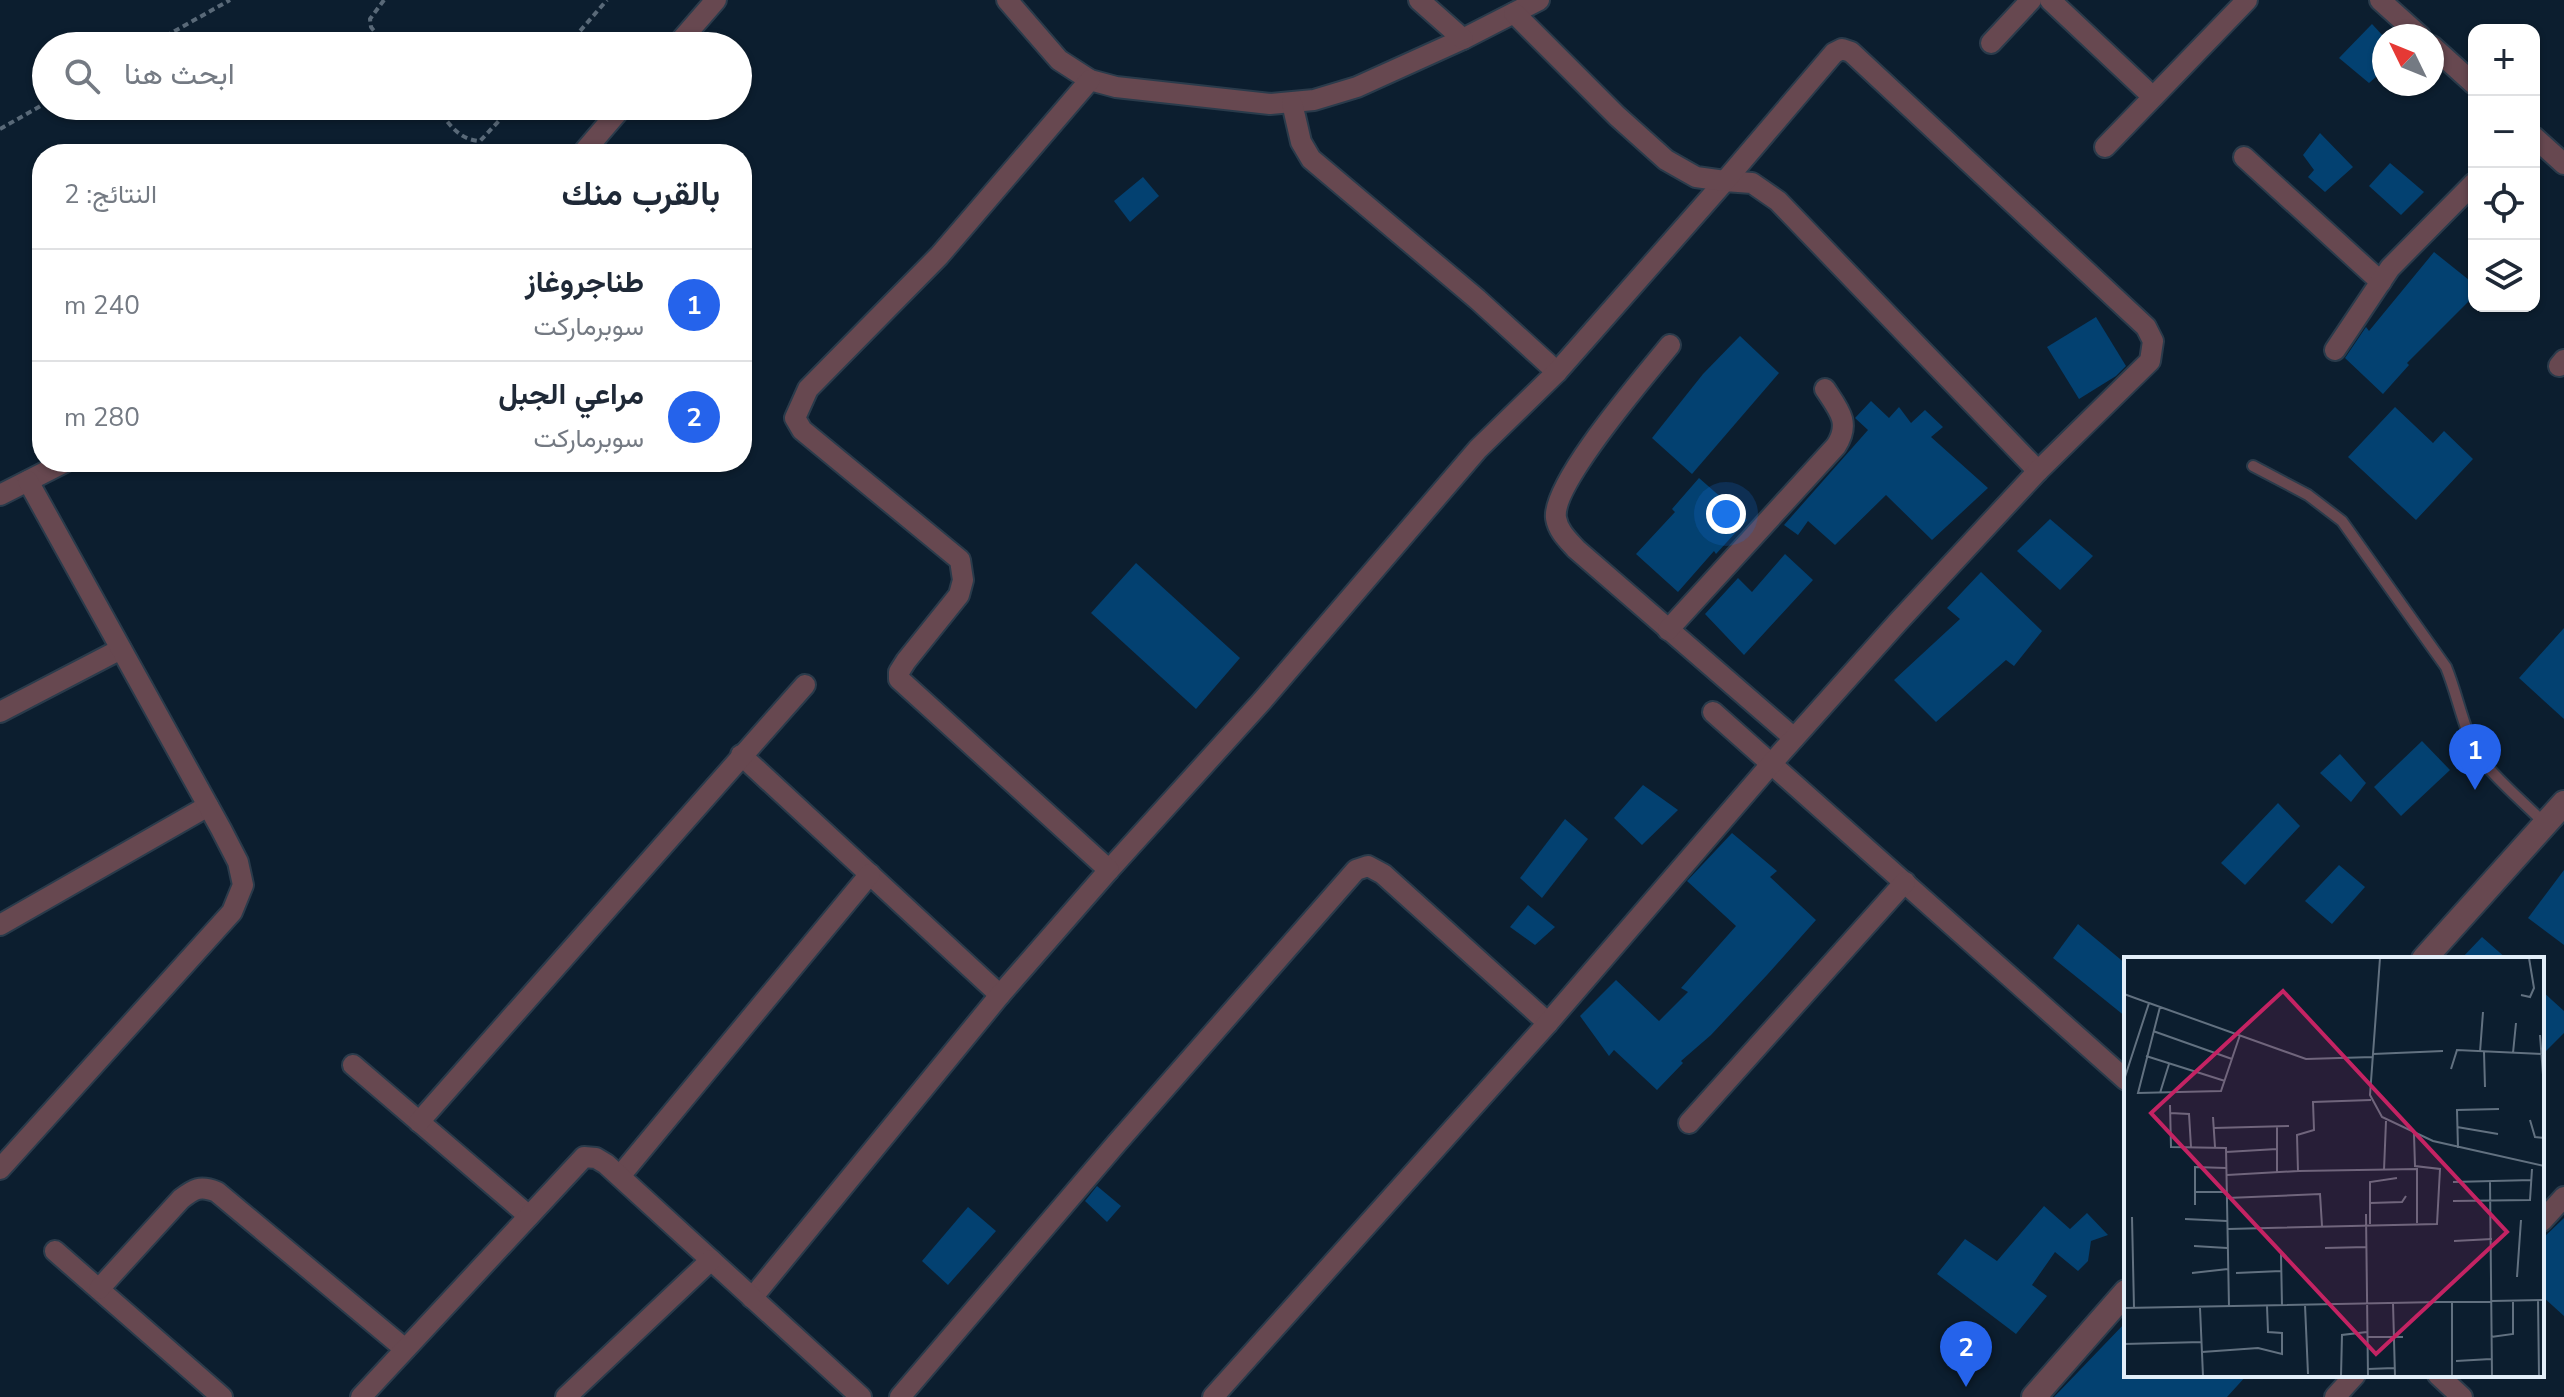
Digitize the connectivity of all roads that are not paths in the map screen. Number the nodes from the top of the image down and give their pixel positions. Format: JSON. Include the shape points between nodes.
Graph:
{"nodes":[{"id":1,"x":716,"y":0,"type":"edge"},
{"id":2,"x":1007,"y":0,"type":"edge"},
{"id":3,"x":1419,"y":0,"type":"edge"},
{"id":4,"x":1539,"y":0,"type":"edge"},
{"id":5,"x":2031,"y":0,"type":"edge"},
{"id":6,"x":2050,"y":0,"type":"edge"},
{"id":7,"x":2247,"y":0,"type":"edge"},
{"id":8,"x":2380,"y":0,"type":"edge"},
{"id":9,"x":1514,"y":13,"type":"junction"},
{"id":10,"x":2407,"y":24,"type":"edge"},
{"id":11,"x":688,"y":32,"type":"edge"},
{"id":12,"x":1463,"y":39,"type":"junction"},
{"id":13,"x":1991,"y":43,"type":"dead end"},
{"id":14,"x":2444,"y":57,"type":"edge"},
{"id":15,"x":2468,"y":79,"type":"edge"},
{"id":16,"x":1090,"y":80,"type":"junction"},
{"id":17,"x":2153,"y":97,"type":"junction"},
{"id":18,"x":1292,"y":103,"type":"junction"},
{"id":19,"x":611,"y":120,"type":"edge"},
{"id":20,"x":2540,"y":142,"type":"edge"},
{"id":21,"x":591,"y":144,"type":"edge"},
{"id":22,"x":2105,"y":147,"type":"dead end"},
{"id":23,"x":2244,"y":157,"type":"dead end"},
{"id":24,"x":2564,"y":164,"type":"edge"},
{"id":25,"x":1725,"y":181,"type":"junction"},
{"id":26,"x":2468,"y":189,"type":"edge"},
{"id":27,"x":2381,"y":282,"type":"junction"},
{"id":28,"x":1670,"y":345,"type":"dead end"},
{"id":29,"x":2335,"y":350,"type":"dead end"},
{"id":30,"x":1557,"y":372,"type":"junction"},
{"id":31,"x":1825,"y":389,"type":"dead end"},
{"id":32,"x":2253,"y":466,"type":"dead end"},
{"id":33,"x":2038,"y":471,"type":"junction"},
{"id":34,"x":46,"y":472,"type":"edge"},
{"id":35,"x":28,"y":481,"type":"junction"},
{"id":36,"x":0,"y":495,"type":"edge"},
{"id":37,"x":1668,"y":630,"type":"junction"},
{"id":38,"x":121,"y":649,"type":"junction"},
{"id":39,"x":805,"y":685,"type":"dead end"},
{"id":40,"x":0,"y":712,"type":"edge"},
{"id":41,"x":1713,"y":712,"type":"dead end"},
{"id":42,"x":1794,"y":738,"type":"junction"},
{"id":43,"x":741,"y":755,"type":"junction"},
{"id":44,"x":1772,"y":763,"type":"junction"},
{"id":45,"x":2564,"y":803,"type":"edge"},
{"id":46,"x":208,"y":806,"type":"junction"},
{"id":47,"x":2545,"y":824,"type":"junction"},
{"id":48,"x":1109,"y":870,"type":"junction"},
{"id":49,"x":870,"y":874,"type":"junction"},
{"id":50,"x":1905,"y":882,"type":"junction"},
{"id":51,"x":0,"y":925,"type":"edge"},
{"id":52,"x":2426,"y":957,"type":"edge"},
{"id":53,"x":1000,"y":995,"type":"junction"},
{"id":54,"x":1548,"y":1023,"type":"junction"},
{"id":55,"x":353,"y":1065,"type":"dead end"},
{"id":56,"x":2124,"y":1078,"type":"edge"},
{"id":57,"x":419,"y":1122,"type":"junction"},
{"id":58,"x":1689,"y":1123,"type":"dead end"},
{"id":59,"x":0,"y":1169,"type":"edge"},
{"id":60,"x":620,"y":1176,"type":"junction"},
{"id":61,"x":2544,"y":1191,"type":"edge"},
{"id":62,"x":2562,"y":1203,"type":"edge"},
{"id":63,"x":529,"y":1216,"type":"junction"},
{"id":64,"x":2544,"y":1219,"type":"edge"},
{"id":65,"x":55,"y":1251,"type":"dead end"},
{"id":66,"x":711,"y":1260,"type":"junction"},
{"id":67,"x":99,"y":1289,"type":"junction"},
{"id":68,"x":2124,"y":1294,"type":"edge"},
{"id":69,"x":752,"y":1298,"type":"junction"},
{"id":70,"x":405,"y":1349,"type":"junction"},
{"id":71,"x":2353,"y":1377,"type":"edge"},
{"id":72,"x":2440,"y":1377,"type":"edge"},
{"id":73,"x":851,"y":1394,"type":"edge"},
{"id":74,"x":222,"y":1397,"type":"edge"},
{"id":75,"x":361,"y":1397,"type":"edge"},
{"id":76,"x":566,"y":1397,"type":"edge"},
{"id":77,"x":900,"y":1397,"type":"edge"},
{"id":78,"x":1213,"y":1397,"type":"edge"},
{"id":79,"x":2034,"y":1397,"type":"edge"},
{"id":80,"x":2335,"y":1397,"type":"edge"},
{"id":81,"x":2462,"y":1397,"type":"edge"}],
"edges":[{"from":1,"to":11,"type":"street"},
{"from":2,"to":16,"type":"street","via":[[1059,60]]},
{"from":3,"to":12,"type":"street"},
{"from":4,"to":9,"type":"street"},
{"from":5,"to":13,"type":"street"},
{"from":6,"to":17,"type":"street"},
{"from":7,"to":17,"type":"street"},
{"from":8,"to":10,"type":"street"},
{"from":9,"to":12,"type":"street"},
{"from":9,"to":25,"type":"street","via":[[1666,160],[1696,177]]},
{"from":12,"to":18,"type":"street","via":[[1357,87]]},
{"from":14,"to":15,"type":"street"},
{"from":16,"to":18,"type":"street","via":[[1116,87]]},
{"from":16,"to":48,"type":"street","via":[[939,256],[808,389],[795,418],[802,430],[960,560],[959,595],[906,661],[899,679]]},
{"from":17,"to":22,"type":"street"},
{"from":18,"to":30,"type":"street","via":[[1301,142],[1311,159]]},
{"from":19,"to":21,"type":"street"},
{"from":20,"to":24,"type":"street"},
{"from":23,"to":27,"type":"street"},
{"from":25,"to":30,"type":"street"},
{"from":25,"to":33,"type":"street","via":[[1752,183],[1778,201]]},
{"from":25,"to":33,"type":"street","via":[[1834,53],[1851,52],[2146,327],[2153,341],[2150,361]]},
{"from":26,"to":27,"type":"street"},
{"from":27,"to":29,"type":"street"},
{"from":28,"to":37,"type":"street","via":[[1588,450],[1558,502],[1556,518],[1576,549]]},
{"from":30,"to":48,"type":"street","via":[[1478,449]]},
{"from":31,"to":37,"type":"street","via":[[1844,424],[1844,435]]},
{"from":32,"to":47,"type":"lane","via":[[2308,495],[2342,521],[2446,667],[2480,758]]},
{"from":33,"to":42,"type":"street"},
{"from":34,"to":35,"type":"street"},
{"from":35,"to":36,"type":"street"},
{"from":35,"to":38,"type":"street"},
{"from":37,"to":42,"type":"street"},
{"from":38,"to":40,"type":"street"},
{"from":38,"to":46,"type":"street"},
{"from":39,"to":43,"type":"street"},
{"from":41,"to":44,"type":"street"},
{"from":42,"to":44,"type":"street"},
{"from":43,"to":49,"type":"street"},
{"from":43,"to":57,"type":"street"},
{"from":44,"to":50,"type":"street"},
{"from":44,"to":54,"type":"street"},
{"from":45,"to":47,"type":"street"},
{"from":46,"to":51,"type":"street"},
{"from":46,"to":59,"type":"street","via":[[238,862],[243,885],[232,912]]},
{"from":47,"to":52,"type":"street"},
{"from":48,"to":53,"type":"street"},
{"from":49,"to":53,"type":"street"},
{"from":49,"to":60,"type":"street"},
{"from":50,"to":56,"type":"street"},
{"from":50,"to":58,"type":"street"},
{"from":53,"to":69,"type":"street"},
{"from":54,"to":77,"type":"street","via":[[1383,874],[1368,866],[1356,870]]},
{"from":54,"to":78,"type":"street"},
{"from":55,"to":57,"type":"street"},
{"from":57,"to":63,"type":"street"},
{"from":60,"to":63,"type":"street","via":[[596,1158],[584,1157]]},
{"from":60,"to":66,"type":"street"},
{"from":61,"to":62,"type":"street"},
{"from":62,"to":64,"type":"street"},
{"from":63,"to":70,"type":"street"},
{"from":65,"to":67,"type":"street"},
{"from":66,"to":69,"type":"street"},
{"from":66,"to":76,"type":"street"},
{"from":67,"to":70,"type":"street","via":[[181,1199],[204,1187],[217,1192]]},
{"from":67,"to":74,"type":"street"},
{"from":68,"to":79,"type":"street"},
{"from":69,"to":73,"type":"street"},
{"from":70,"to":75,"type":"street"},
{"from":71,"to":80,"type":"street"},
{"from":72,"to":81,"type":"street"}]}
